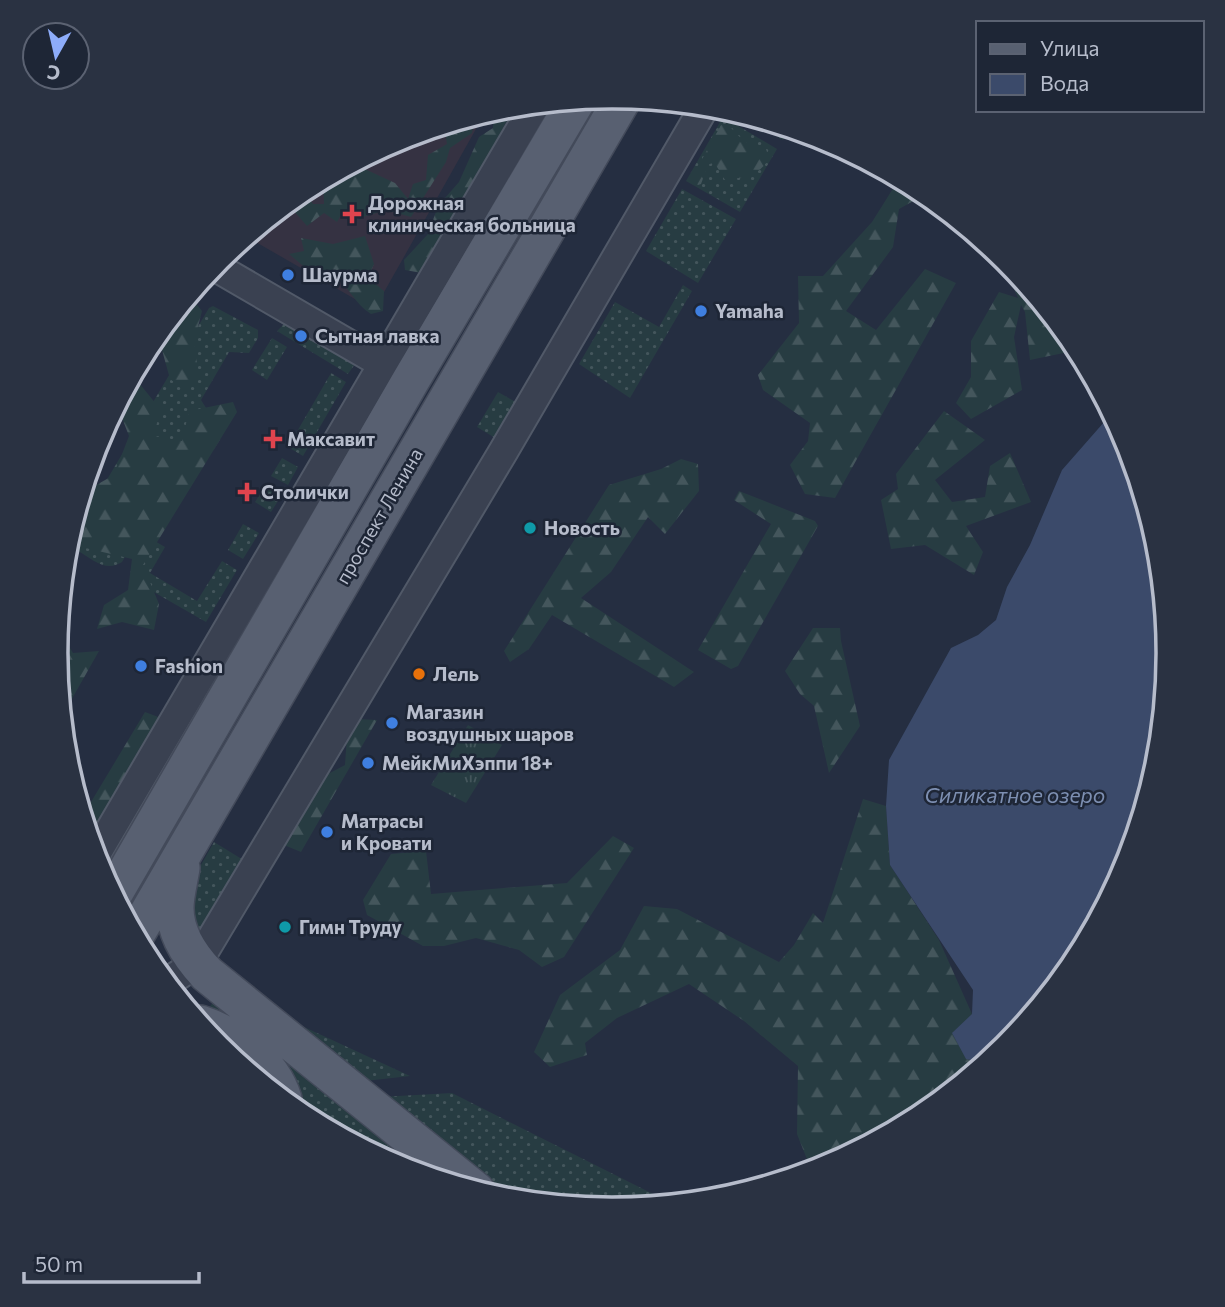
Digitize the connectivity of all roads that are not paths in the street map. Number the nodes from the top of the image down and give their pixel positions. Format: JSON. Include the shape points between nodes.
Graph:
{"nodes":[{"id":1,"x":617,"y":109,"type":"edge"},
{"id":2,"x":570,"y":111,"type":"edge"},
{"id":3,"x":528,"y":116,"type":"edge"},
{"id":4,"x":699,"y":117,"type":"edge"},
{"id":5,"x":225,"y":272,"type":"edge"},
{"id":6,"x":383,"y":364,"type":"junction"},
{"id":7,"x":103,"y":843,"type":"edge"},
{"id":8,"x":183,"y":855,"type":"junction"},
{"id":9,"x":120,"y":884,"type":"edge"},
{"id":10,"x":141,"y":926,"type":"edge"},
{"id":11,"x":197,"y":963,"type":"junction"},
{"id":12,"x":175,"y":977,"type":"edge"},
{"id":13,"x":225,"y":1035,"type":"edge"},
{"id":14,"x":272,"y":1078,"type":"edge"},
{"id":15,"x":455,"y":1174,"type":"edge"}],
"edges":[{"from":1,"to":8,"type":"main road","name":"проспект Ленина"},
{"from":2,"to":9,"type":"main road","name":"проспект Ленина"},
{"from":3,"to":6,"type":"street"},
{"from":4,"to":11,"type":"street"},
{"from":5,"to":6,"type":"street"},
{"from":6,"to":7,"type":"street"},
{"from":8,"to":10,"type":"main road","name":"проспект Ленина"},
{"from":8,"to":11,"type":"main road","via":[[175,910],[183,940]]},
{"from":11,"to":12,"type":"street"},
{"from":11,"to":15,"type":"main road"},
{"from":13,"to":14,"type":"main road","via":[[262,1063]]}]}
